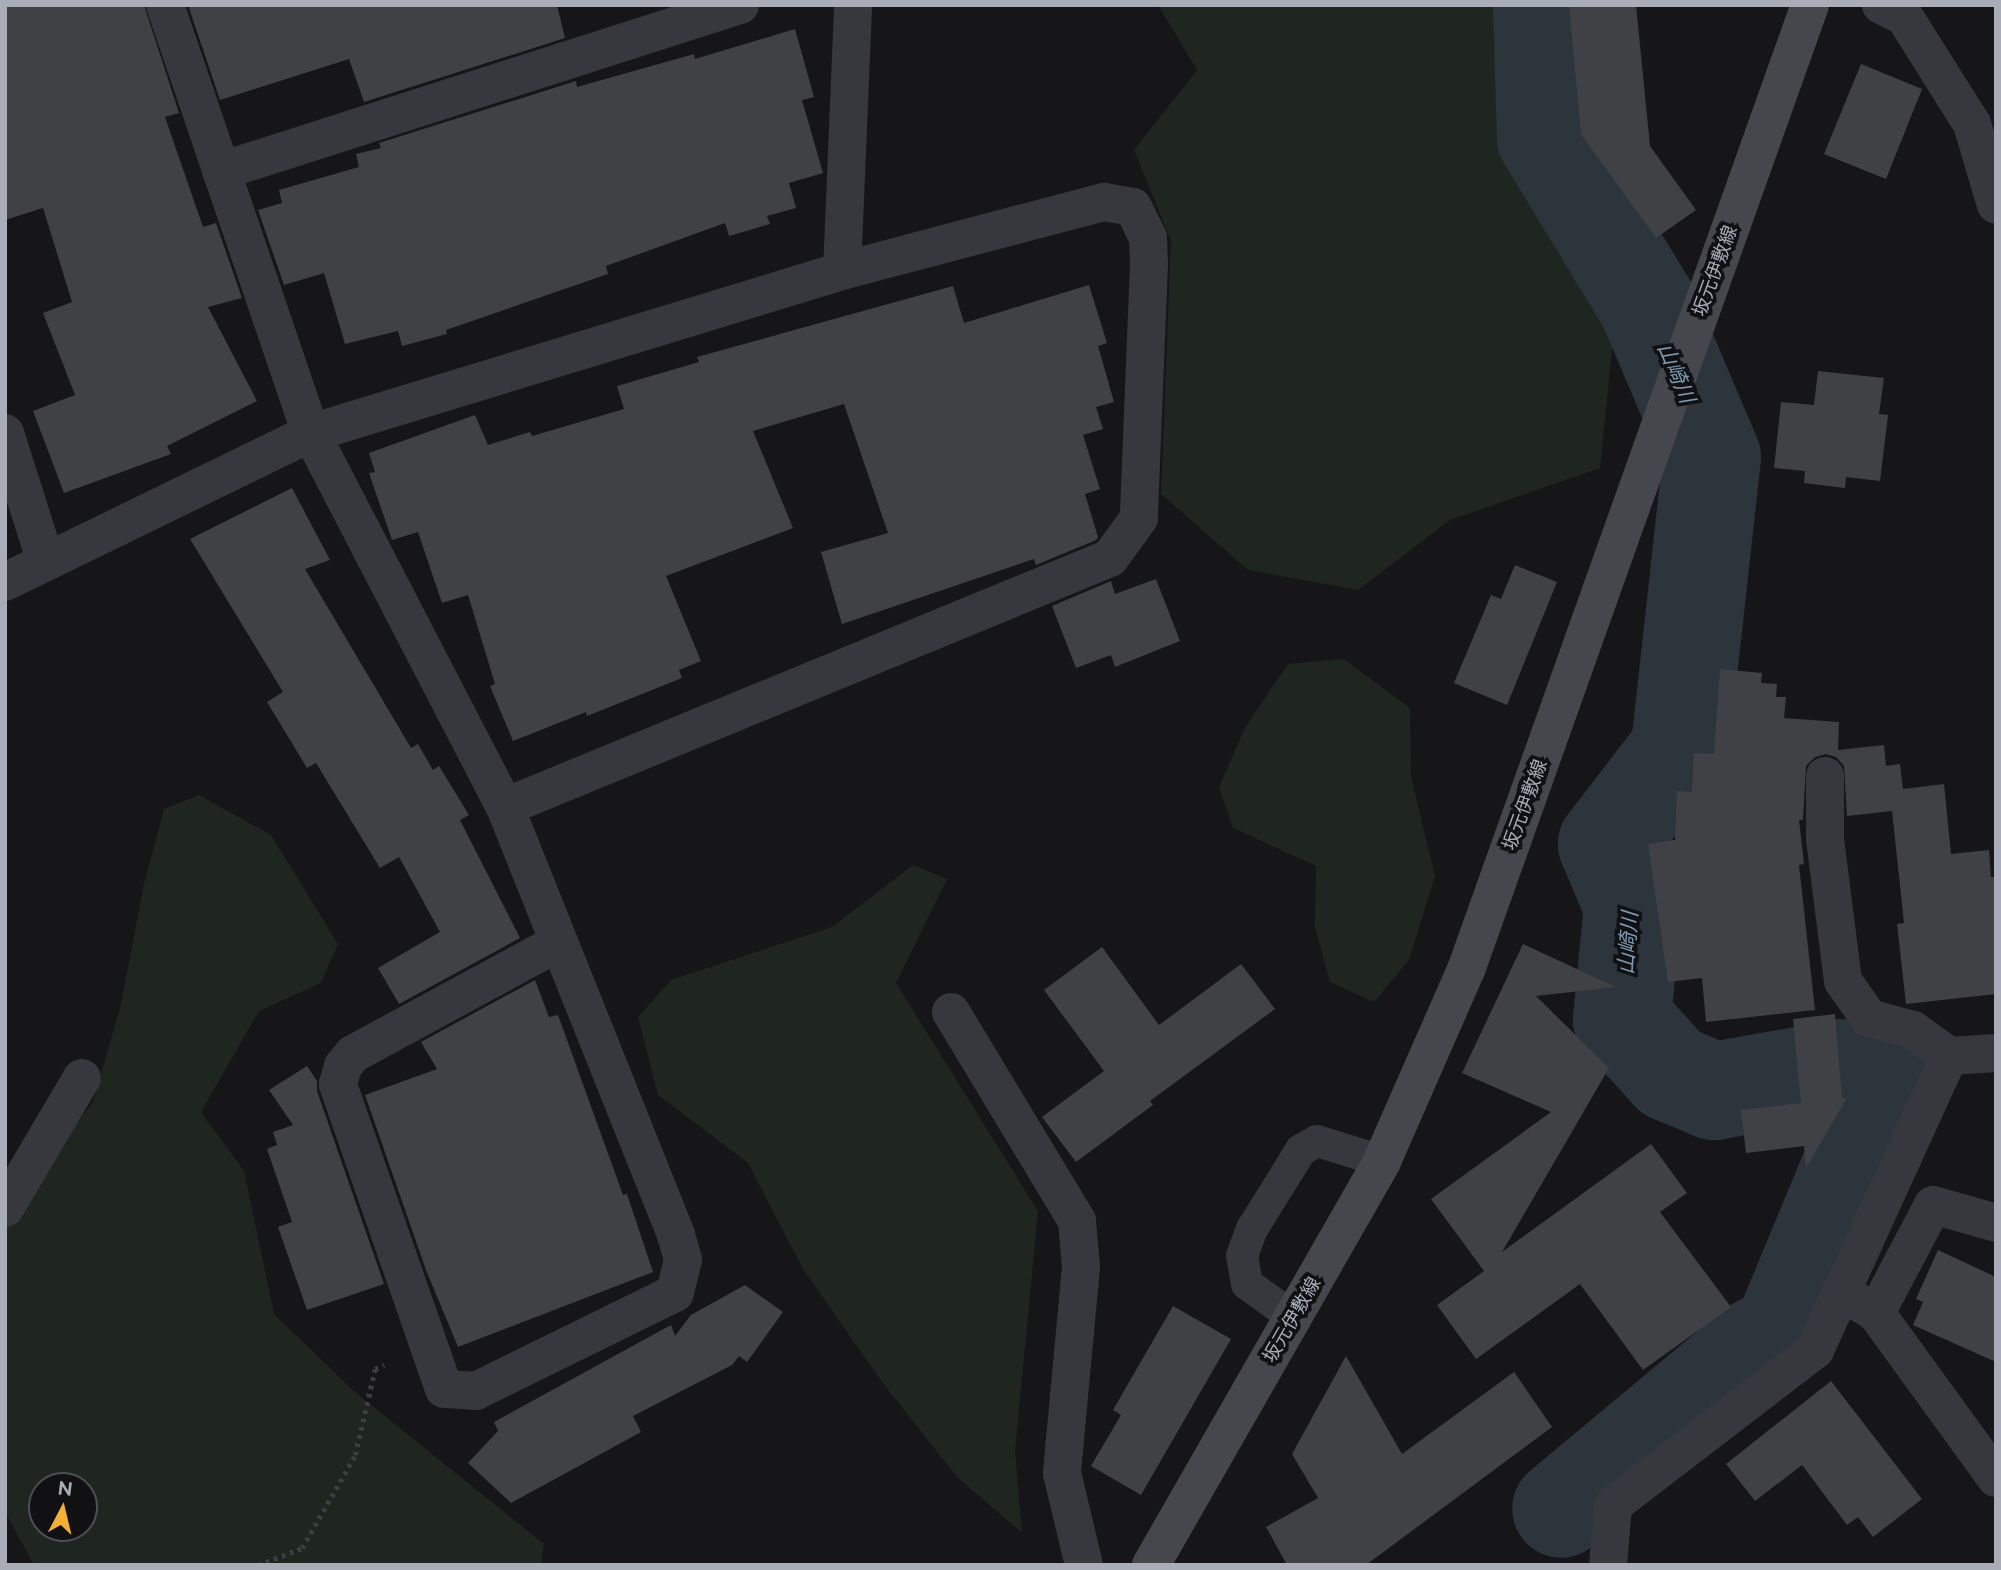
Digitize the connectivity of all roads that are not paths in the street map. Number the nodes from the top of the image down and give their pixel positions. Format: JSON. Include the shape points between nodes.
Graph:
{"nodes":[{"id":1,"x":164,"y":5,"type":"edge"},
{"id":2,"x":740,"y":5,"type":"edge"},
{"id":3,"x":853,"y":5,"type":"edge"},
{"id":4,"x":1810,"y":5,"type":"edge"},
{"id":5,"x":1881,"y":5,"type":"edge"},
{"id":6,"x":221,"y":170,"type":"junction"},
{"id":7,"x":1996,"y":205,"type":"edge"},
{"id":8,"x":842,"y":271,"type":"junction"},
{"id":9,"x":311,"y":433,"type":"junction"},
{"id":10,"x":7,"y":444,"type":"edge"},
{"id":11,"x":46,"y":562,"type":"junction"},
{"id":12,"x":5,"y":582,"type":"edge"},
{"id":13,"x":1825,"y":776,"type":"dead end"},
{"id":14,"x":505,"y":807,"type":"junction"},
{"id":15,"x":559,"y":942,"type":"junction"},
{"id":16,"x":951,"y":1013,"type":"dead end"},
{"id":17,"x":1996,"y":1053,"type":"edge"},
{"id":18,"x":1949,"y":1056,"type":"junction"},
{"id":19,"x":82,"y":1078,"type":"dead end"},
{"id":20,"x":1382,"y":1161,"type":"junction"},
{"id":21,"x":5,"y":1208,"type":"edge"},
{"id":22,"x":1996,"y":1223,"type":"edge"},
{"id":23,"x":1843,"y":1293,"type":"junction"},
{"id":24,"x":1876,"y":1313,"type":"junction"},
{"id":25,"x":1294,"y":1318,"type":"junction"},
{"id":26,"x":1996,"y":1478,"type":"edge"},
{"id":27,"x":1084,"y":1565,"type":"edge"},
{"id":28,"x":1151,"y":1565,"type":"edge"},
{"id":29,"x":1608,"y":1565,"type":"edge"}],
"edges":[{"from":1,"to":6,"type":"street"},
{"from":2,"to":6,"type":"street"},
{"from":3,"to":8,"type":"street"},
{"from":4,"to":20,"type":"main road","name":"坂元伊敷線","via":[[1466,970]]},
{"from":5,"to":7,"type":"street","via":[[1904,16],[1972,124]]},
{"from":6,"to":9,"type":"street"},
{"from":8,"to":9,"type":"street"},
{"from":8,"to":14,"type":"street","via":[[1104,202],[1133,207],[1148,238],[1149,264],[1139,518],[1110,558]]},
{"from":9,"to":11,"type":"street"},
{"from":9,"to":14,"type":"street"},
{"from":10,"to":11,"type":"street"},
{"from":11,"to":12,"type":"street"},
{"from":13,"to":18,"type":"street","via":[[1825,839],[1843,981],[1869,1018],[1913,1030]]},
{"from":14,"to":15,"type":"street"},
{"from":15,"to":15,"type":"street","via":[[353,1054],[343,1066],[338,1084],[444,1389],[476,1391],[675,1293],[683,1260],[676,1235]]},
{"from":16,"to":27,"type":"street","via":[[1077,1221],[1081,1267],[1062,1473]]},
{"from":17,"to":18,"type":"street"},
{"from":18,"to":23,"type":"street"},
{"from":19,"to":21,"type":"street"},
{"from":20,"to":25,"type":"main road","name":"坂元伊敷線"},
{"from":20,"to":25,"type":"lane","via":[[1317,1141],[1301,1150],[1252,1229],[1242,1256],[1247,1284]]},
{"from":22,"to":24,"type":"street","via":[[1933,1205]]},
{"from":23,"to":24,"type":"street"},
{"from":23,"to":29,"type":"street","via":[[1815,1350],[1613,1505]]},
{"from":24,"to":26,"type":"street"},
{"from":25,"to":28,"type":"main road","name":"坂元伊敷線"}]}
